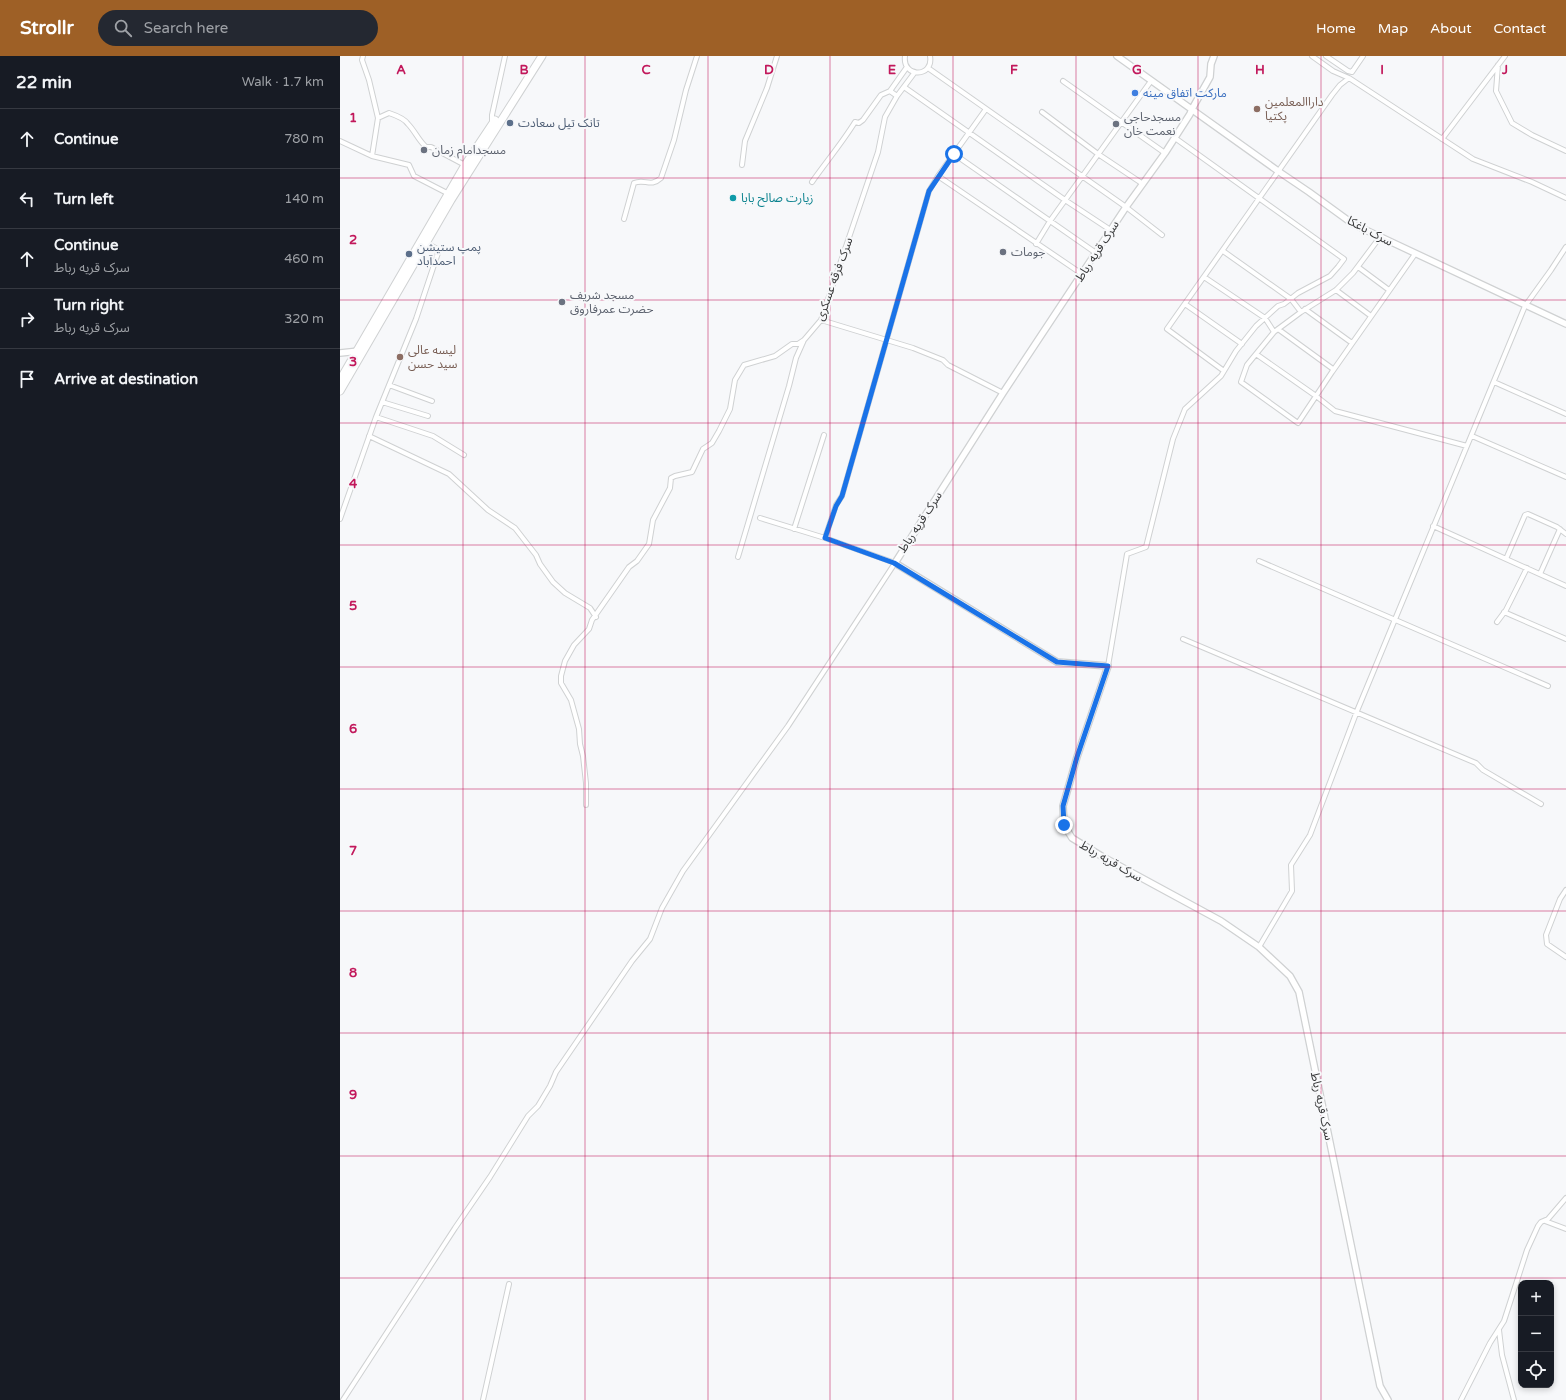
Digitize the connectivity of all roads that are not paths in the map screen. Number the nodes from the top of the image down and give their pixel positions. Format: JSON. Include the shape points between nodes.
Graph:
{"nodes":[{"id":1,"x":363,"y":56,"type":"edge"},
{"id":2,"x":505,"y":56,"type":"edge"},
{"id":3,"x":537,"y":56,"type":"edge"},
{"id":4,"x":542,"y":56,"type":"edge"},
{"id":5,"x":696,"y":56,"type":"edge"},
{"id":6,"x":778,"y":56,"type":"edge"},
{"id":7,"x":905,"y":56,"type":"edge"},
{"id":8,"x":930,"y":56,"type":"edge"},
{"id":9,"x":1117,"y":56,"type":"edge"},
{"id":10,"x":1214,"y":56,"type":"edge"},
{"id":11,"x":1312,"y":56,"type":"edge"},
{"id":12,"x":1326,"y":56,"type":"edge"},
{"id":13,"x":1363,"y":56,"type":"edge"},
{"id":14,"x":1505,"y":56,"type":"edge"},
{"id":15,"x":1498,"y":64,"type":"junction"},
{"id":16,"x":907,"y":67,"type":"junction"},
{"id":17,"x":928,"y":68,"type":"junction"},
{"id":18,"x":915,"y":72,"type":"junction"},
{"id":19,"x":1349,"y":78,"type":"junction"},
{"id":20,"x":1151,"y":80,"type":"junction"},
{"id":21,"x":1063,"y":81,"type":"dead end"},
{"id":22,"x":904,"y":87,"type":"junction"},
{"id":23,"x":890,"y":91,"type":"junction"},
{"id":24,"x":897,"y":96,"type":"junction"},
{"id":25,"x":986,"y":109,"type":"junction"},
{"id":26,"x":1192,"y":109,"type":"junction"},
{"id":27,"x":1042,"y":112,"type":"dead end"},
{"id":28,"x":378,"y":118,"type":"junction"},
{"id":29,"x":1121,"y":122,"type":"junction"},
{"id":30,"x":492,"y":125,"type":"junction"},
{"id":31,"x":970,"y":132,"type":"junction"},
{"id":32,"x":1175,"y":138,"type":"junction"},
{"id":33,"x":1442,"y":139,"type":"junction"},
{"id":34,"x":340,"y":142,"type":"edge"},
{"id":35,"x":1566,"y":151,"type":"edge"},
{"id":36,"x":1165,"y":153,"type":"junction"},
{"id":37,"x":954,"y":154,"type":"junction"},
{"id":38,"x":1098,"y":154,"type":"junction"},
{"id":39,"x":372,"y":156,"type":"junction"},
{"id":40,"x":466,"y":165,"type":"junction"},
{"id":41,"x":742,"y":165,"type":"dead end"},
{"id":42,"x":1278,"y":171,"type":"junction"},
{"id":43,"x":938,"y":176,"type":"junction"},
{"id":44,"x":1081,"y":177,"type":"junction"},
{"id":45,"x":812,"y":182,"type":"dead end"},
{"id":46,"x":1143,"y":184,"type":"junction"},
{"id":47,"x":448,"y":194,"type":"junction"},
{"id":48,"x":1566,"y":198,"type":"edge"},
{"id":49,"x":1260,"y":199,"type":"junction"},
{"id":50,"x":1065,"y":200,"type":"junction"},
{"id":51,"x":1126,"y":207,"type":"junction"},
{"id":52,"x":624,"y":219,"type":"dead end"},
{"id":53,"x":1050,"y":221,"type":"junction"},
{"id":54,"x":1112,"y":231,"type":"junction"},
{"id":55,"x":1162,"y":235,"type":"dead end"},
{"id":56,"x":1380,"y":237,"type":"junction"},
{"id":57,"x":427,"y":243,"type":"junction"},
{"id":58,"x":1036,"y":244,"type":"junction"},
{"id":59,"x":1566,"y":247,"type":"edge"},
{"id":60,"x":1223,"y":250,"type":"junction"},
{"id":61,"x":1096,"y":253,"type":"junction"},
{"id":62,"x":1415,"y":254,"type":"junction"},
{"id":63,"x":1358,"y":267,"type":"junction"},
{"id":64,"x":1082,"y":274,"type":"junction"},
{"id":65,"x":1204,"y":277,"type":"junction"},
{"id":66,"x":1336,"y":290,"type":"junction"},
{"id":67,"x":1389,"y":290,"type":"junction"},
{"id":68,"x":1290,"y":299,"type":"junction"},
{"id":69,"x":1185,"y":304,"type":"junction"},
{"id":70,"x":1525,"y":306,"type":"junction"},
{"id":71,"x":1303,"y":310,"type":"junction"},
{"id":72,"x":1371,"y":316,"type":"junction"},
{"id":73,"x":1265,"y":318,"type":"junction"},
{"id":74,"x":821,"y":320,"type":"junction"},
{"id":75,"x":1566,"y":324,"type":"edge"},
{"id":76,"x":1278,"y":329,"type":"junction"},
{"id":77,"x":1274,"y":332,"type":"junction"},
{"id":78,"x":804,"y":340,"type":"junction"},
{"id":79,"x":887,"y":341,"type":"junction"},
{"id":80,"x":1352,"y":343,"type":"junction"},
{"id":81,"x":1242,"y":344,"type":"junction"},
{"id":82,"x":360,"y":351,"type":"junction"},
{"id":83,"x":340,"y":353,"type":"edge"},
{"id":84,"x":1256,"y":354,"type":"junction"},
{"id":85,"x":1334,"y":369,"type":"junction"},
{"id":86,"x":1224,"y":371,"type":"junction"},
{"id":87,"x":340,"y":380,"type":"edge"},
{"id":88,"x":1494,"y":382,"type":"junction"},
{"id":89,"x":389,"y":385,"type":"junction"},
{"id":90,"x":340,"y":391,"type":"edge"},
{"id":91,"x":1003,"y":393,"type":"junction"},
{"id":92,"x":1316,"y":396,"type":"junction"},
{"id":93,"x":432,"y":401,"type":"dead end"},
{"id":94,"x":382,"y":402,"type":"junction"},
{"id":95,"x":1566,"y":414,"type":"edge"},
{"id":96,"x":428,"y":416,"type":"dead end"},
{"id":97,"x":376,"y":417,"type":"junction"},
{"id":98,"x":824,"y":435,"type":"dead end"},
{"id":99,"x":369,"y":436,"type":"junction"},
{"id":100,"x":1472,"y":436,"type":"junction"},
{"id":101,"x":1467,"y":446,"type":"junction"},
{"id":102,"x":464,"y":455,"type":"dead end"},
{"id":103,"x":1566,"y":477,"type":"edge"},
{"id":104,"x":760,"y":518,"type":"dead end"},
{"id":105,"x":340,"y":519,"type":"edge"},
{"id":106,"x":1433,"y":526,"type":"junction"},
{"id":107,"x":794,"y":529,"type":"junction"},
{"id":108,"x":1560,"y":529,"type":"junction"},
{"id":109,"x":1566,"y":534,"type":"edge"},
{"id":110,"x":825,"y":538,"type":"junction"},
{"id":111,"x":738,"y":557,"type":"dead end"},
{"id":112,"x":1506,"y":559,"type":"junction"},
{"id":113,"x":1259,"y":561,"type":"dead end"},
{"id":114,"x":894,"y":563,"type":"junction"},
{"id":115,"x":1527,"y":568,"type":"junction"},
{"id":116,"x":1540,"y":574,"type":"junction"},
{"id":117,"x":1566,"y":586,"type":"edge"},
{"id":118,"x":1504,"y":612,"type":"junction"},
{"id":119,"x":596,"y":617,"type":"junction"},
{"id":120,"x":1394,"y":619,"type":"junction"},
{"id":121,"x":1498,"y":622,"type":"dead end"},
{"id":122,"x":1183,"y":639,"type":"dead end"},
{"id":123,"x":1566,"y":639,"type":"edge"},
{"id":124,"x":1108,"y":666,"type":"junction"},
{"id":125,"x":1548,"y":686,"type":"dead end"},
{"id":126,"x":1357,"y":711,"type":"junction"},
{"id":127,"x":1541,"y":804,"type":"dead end"},
{"id":128,"x":586,"y":805,"type":"dead end"},
{"id":129,"x":1566,"y":890,"type":"edge"},
{"id":130,"x":1259,"y":947,"type":"junction"},
{"id":131,"x":1566,"y":958,"type":"edge"},
{"id":132,"x":1566,"y":1198,"type":"edge"},
{"id":133,"x":1544,"y":1221,"type":"junction"},
{"id":134,"x":1566,"y":1229,"type":"edge"},
{"id":135,"x":509,"y":1284,"type":"dead end"},
{"id":136,"x":1499,"y":1330,"type":"junction"},
{"id":137,"x":343,"y":1400,"type":"edge"},
{"id":138,"x":484,"y":1400,"type":"edge"},
{"id":139,"x":1388,"y":1400,"type":"edge"},
{"id":140,"x":1461,"y":1400,"type":"edge"},
{"id":141,"x":1514,"y":1400,"type":"edge"}],
"edges":[{"from":1,"to":28,"type":"street"},
{"from":2,"to":30,"type":"street"},
{"from":3,"to":30,"type":"highway"},
{"from":4,"to":57,"type":"highway"},
{"from":5,"to":52,"type":"street","via":[[674,140],[661,178],[651,184],[638,181],[634,183]]},
{"from":6,"to":41,"type":"street","via":[[745,141]]},
{"from":7,"to":16,"type":"street"},
{"from":8,"to":17,"type":"street"},
{"from":9,"to":20,"type":"street","name":"سرک باغکا"},
{"from":10,"to":26,"type":"street","name":"سرک قریه رباط","via":[[1210,77]]},
{"from":11,"to":19,"type":"street","via":[[1333,71]]},
{"from":12,"to":13,"type":"street","via":[[1352,72]]},
{"from":14,"to":15,"type":"street"},
{"from":15,"to":33,"type":"street"},
{"from":15,"to":35,"type":"street","via":[[1496,91],[1512,123],[1532,136]]},
{"from":16,"to":18,"type":"street"},
{"from":16,"to":23,"type":"street"},
{"from":17,"to":18,"type":"street","via":[[922,72]]},
{"from":17,"to":25,"type":"street"},
{"from":18,"to":22,"type":"street","name":"سرک فرقه عسکری"},
{"from":19,"to":33,"type":"street"},
{"from":19,"to":42,"type":"street","via":[[1340,85]]},
{"from":20,"to":26,"type":"street","name":"سرک باغکا"},
{"from":20,"to":29,"type":"street"},
{"from":21,"to":29,"type":"street"},
{"from":22,"to":24,"type":"street","name":"سرک فرقه عسکری"},
{"from":22,"to":31,"type":"street"},
{"from":23,"to":24,"type":"street"},
{"from":23,"to":45,"type":"street","via":[[881,94],[863,120],[855,122]]},
{"from":24,"to":74,"type":"street","name":"سرک فرقه عسکری","via":[[885,116],[878,152]]},
{"from":25,"to":31,"type":"street"},
{"from":25,"to":44,"type":"street"},
{"from":26,"to":32,"type":"street","name":"سرک قریه رباط"},
{"from":26,"to":42,"type":"street","name":"سرک باغکا"},
{"from":27,"to":38,"type":"street"},
{"from":28,"to":39,"type":"street"},
{"from":28,"to":40,"type":"street","via":[[389,113],[399,117],[408,122],[426,146]]},
{"from":29,"to":36,"type":"street"},
{"from":29,"to":38,"type":"street"},
{"from":30,"to":40,"type":"highway"},
{"from":31,"to":37,"type":"street"},
{"from":31,"to":50,"type":"street"},
{"from":32,"to":36,"type":"street","name":"سرک قریه رباط"},
{"from":32,"to":49,"type":"street"},
{"from":33,"to":48,"type":"street","via":[[1473,160]]},
{"from":34,"to":39,"type":"street"},
{"from":36,"to":46,"type":"street","name":"سرک قریه رباط"},
{"from":37,"to":43,"type":"street"},
{"from":37,"to":53,"type":"street"},
{"from":38,"to":44,"type":"street"},
{"from":38,"to":46,"type":"street"},
{"from":39,"to":47,"type":"street","via":[[409,165],[414,176]]},
{"from":40,"to":47,"type":"highway"},
{"from":42,"to":49,"type":"street"},
{"from":42,"to":56,"type":"street","name":"سرک باغکا","via":[[1353,224]]},
{"from":43,"to":58,"type":"street"},
{"from":43,"to":79,"type":"street","via":[[929,191]]},
{"from":44,"to":50,"type":"street"},
{"from":44,"to":51,"type":"street"},
{"from":46,"to":51,"type":"street","name":"سرک قریه رباط"},
{"from":47,"to":82,"type":"highway"},
{"from":49,"to":60,"type":"street"},
{"from":49,"to":68,"type":"street","via":[[1344,258],[1330,276]]},
{"from":50,"to":53,"type":"street"},
{"from":50,"to":54,"type":"street"},
{"from":51,"to":54,"type":"street","name":"سرک قریه رباط"},
{"from":51,"to":55,"type":"street"},
{"from":53,"to":58,"type":"street"},
{"from":53,"to":61,"type":"street"},
{"from":54,"to":61,"type":"street","name":"سرک قریه رباط"},
{"from":56,"to":62,"type":"street","name":"سرک باغکا"},
{"from":56,"to":63,"type":"street"},
{"from":57,"to":82,"type":"highway"},
{"from":57,"to":89,"type":"street","via":[[439,250],[416,319]]},
{"from":58,"to":64,"type":"street"},
{"from":59,"to":70,"type":"street"},
{"from":60,"to":65,"type":"street"},
{"from":60,"to":68,"type":"street"},
{"from":61,"to":64,"type":"street","name":"سرک قریه رباط"},
{"from":62,"to":67,"type":"street"},
{"from":62,"to":70,"type":"street","name":"سرک باغکا"},
{"from":63,"to":66,"type":"street"},
{"from":63,"to":67,"type":"street"},
{"from":64,"to":91,"type":"street","name":"سرک قریه رباط"},
{"from":65,"to":69,"type":"street"},
{"from":65,"to":73,"type":"street"},
{"from":66,"to":71,"type":"street"},
{"from":66,"to":72,"type":"street"},
{"from":67,"to":72,"type":"street"},
{"from":68,"to":71,"type":"street"},
{"from":68,"to":73,"type":"street"},
{"from":69,"to":81,"type":"street"},
{"from":69,"to":86,"type":"street","via":[[1167,329]]},
{"from":70,"to":75,"type":"street","name":"سرک باغکا"},
{"from":70,"to":88,"type":"street"},
{"from":71,"to":76,"type":"street"},
{"from":71,"to":80,"type":"street"},
{"from":72,"to":80,"type":"street"},
{"from":73,"to":77,"type":"street"},
{"from":73,"to":81,"type":"street"},
{"from":74,"to":78,"type":"street","name":"سرک فرقه عسکری"},
{"from":74,"to":79,"type":"street"},
{"from":76,"to":77,"type":"street"},
{"from":76,"to":85,"type":"street"},
{"from":77,"to":84,"type":"street"},
{"from":78,"to":111,"type":"street","name":"سرک فرقه عسکری","via":[[796,358]]},
{"from":78,"to":119,"type":"street","via":[[792,344],[774,356],[744,365],[735,380],[730,409],[720,431],[703,449],[692,472],[671,478],[670,488],[653,520],[649,544],[637,561],[629,567]]},
{"from":79,"to":91,"type":"street","via":[[943,360]]},
{"from":79,"to":110,"type":"street","via":[[842,496]]},
{"from":80,"to":85,"type":"street"},
{"from":81,"to":86,"type":"street"},
{"from":82,"to":83,"type":"street"},
{"from":82,"to":87,"type":"highway"},
{"from":82,"to":90,"type":"highway"},
{"from":84,"to":92,"type":"street"},
{"from":84,"to":92,"type":"street","via":[[1247,365],[1241,382],[1298,423]]},
{"from":85,"to":92,"type":"street"},
{"from":86,"to":124,"type":"street","via":[[1185,408],[1173,439],[1146,547],[1127,554]]},
{"from":88,"to":95,"type":"street"},
{"from":88,"to":100,"type":"street"},
{"from":89,"to":93,"type":"street"},
{"from":89,"to":94,"type":"street"},
{"from":91,"to":114,"type":"street","name":"سرک قریه رباط"},
{"from":92,"to":101,"type":"street","via":[[1335,412]]},
{"from":94,"to":96,"type":"street"},
{"from":94,"to":97,"type":"street"},
{"from":97,"to":99,"type":"street"},
{"from":97,"to":102,"type":"street","via":[[433,436]]},
{"from":98,"to":107,"type":"street"},
{"from":99,"to":105,"type":"street"},
{"from":99,"to":119,"type":"street","via":[[449,474],[488,510],[515,528],[553,582],[565,593],[590,608]]},
{"from":100,"to":101,"type":"street"},
{"from":100,"to":103,"type":"street"},
{"from":101,"to":106,"type":"street"},
{"from":104,"to":107,"type":"street"},
{"from":106,"to":112,"type":"street"},
{"from":106,"to":120,"type":"street"},
{"from":107,"to":110,"type":"street"},
{"from":108,"to":109,"type":"street"},
{"from":108,"to":112,"type":"street","via":[[1528,514],[1525,515]]},
{"from":108,"to":116,"type":"street"},
{"from":110,"to":114,"type":"street"},
{"from":112,"to":115,"type":"street"},
{"from":113,"to":120,"type":"street"},
{"from":114,"to":124,"type":"street","name":"سرک قریه رباط","via":[[1057,662]]},
{"from":114,"to":137,"type":"street","via":[[788,726],[683,871],[662,908],[650,939],[632,961],[556,1072],[538,1106],[528,1116]]},
{"from":115,"to":116,"type":"street"},
{"from":115,"to":118,"type":"street"},
{"from":116,"to":117,"type":"street"},
{"from":118,"to":121,"type":"street"},
{"from":118,"to":123,"type":"street"},
{"from":119,"to":128,"type":"street","via":[[574,645],[565,661],[561,676],[561,683],[571,700],[579,729],[586,783]]},
{"from":120,"to":125,"type":"street"},
{"from":120,"to":126,"type":"street"},
{"from":122,"to":126,"type":"street"},
{"from":124,"to":130,"type":"street","name":"سرک قریه رباط","via":[[1063,806],[1064,825],[1072,838],[1221,921]]},
{"from":126,"to":127,"type":"street","via":[[1476,763],[1483,770]]},
{"from":126,"to":130,"type":"street","via":[[1310,834],[1291,865],[1292,891]]},
{"from":129,"to":131,"type":"street","via":[[1546,935],[1547,944]]},
{"from":130,"to":139,"type":"street","name":"سرک قریه رباط","via":[[1290,976],[1299,992],[1380,1386]]},
{"from":132,"to":133,"type":"street"},
{"from":133,"to":134,"type":"street"},
{"from":133,"to":136,"type":"street","via":[[1538,1226],[1527,1250]]},
{"from":135,"to":138,"type":"street"},
{"from":136,"to":140,"type":"street"},
{"from":136,"to":141,"type":"street","via":[[1502,1355]]}]}
